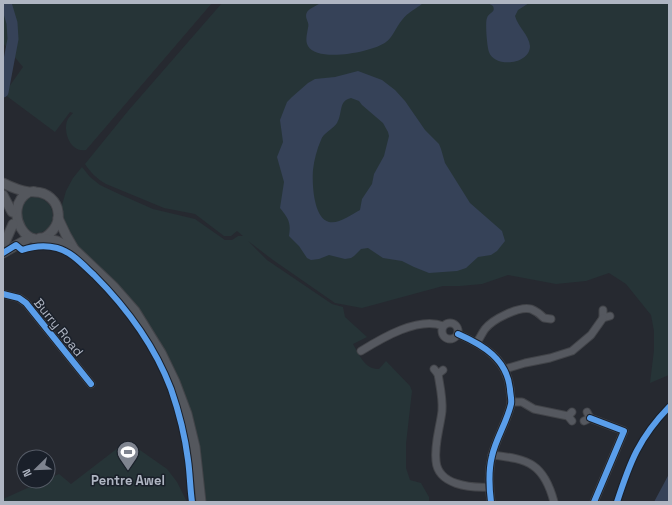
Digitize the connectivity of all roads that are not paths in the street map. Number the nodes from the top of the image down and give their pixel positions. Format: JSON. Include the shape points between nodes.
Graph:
{"nodes":[{"id":1,"x":3,"y":183,"type":"edge"},
{"id":2,"x":29,"y":192,"type":"junction"},
{"id":3,"x":3,"y":195,"type":"edge"},
{"id":4,"x":12,"y":212,"type":"junction"},
{"id":5,"x":58,"y":218,"type":"junction"},
{"id":6,"x":13,"y":224,"type":"junction"},
{"id":7,"x":29,"y":238,"type":"junction"},
{"id":8,"x":40,"y":238,"type":"junction"},
{"id":9,"x":3,"y":247,"type":"edge"},
{"id":10,"x":74,"y":249,"type":"junction"},
{"id":11,"x":3,"y":253,"type":"edge"},
{"id":12,"x":3,"y":294,"type":"edge"},
{"id":13,"x":603,"y":310,"type":"dead end"},
{"id":14,"x":443,"y":326,"type":"junction"},
{"id":15,"x":542,"y":327,"type":"dead end"},
{"id":16,"x":458,"y":334,"type":"junction"},
{"id":17,"x":477,"y":342,"type":"junction"},
{"id":18,"x":361,"y":350,"type":"dead end"},
{"id":19,"x":505,"y":369,"type":"junction"},
{"id":20,"x":439,"y":371,"type":"dead end"},
{"id":21,"x":91,"y":384,"type":"dead end"},
{"id":22,"x":511,"y":402,"type":"junction"},
{"id":23,"x":571,"y":416,"type":"dead end"},
{"id":24,"x":587,"y":417,"type":"dead end"},
{"id":25,"x":492,"y":455,"type":"junction"},
{"id":26,"x":489,"y":487,"type":"junction"},
{"id":27,"x":201,"y":502,"type":"edge"},
{"id":28,"x":491,"y":502,"type":"edge"},
{"id":29,"x":554,"y":502,"type":"edge"},
{"id":30,"x":594,"y":502,"type":"edge"}],
"edges":[{"from":1,"to":2,"type":"main road"},
{"from":2,"to":4,"type":"main road","via":[[16,201]]},
{"from":2,"to":5,"type":"main road","via":[[40,192],[50,197],[56,204]]},
{"from":3,"to":4,"type":"main road"},
{"from":4,"to":6,"type":"main road"},
{"from":5,"to":8,"type":"main road","via":[[53,230]]},
{"from":5,"to":10,"type":"main road"},
{"from":6,"to":7,"type":"main road","via":[[20,233]]},
{"from":6,"to":9,"type":"main road"},
{"from":7,"to":8,"type":"main road"},
{"from":7,"to":11,"type":"main road"},
{"from":8,"to":10,"type":"main road","via":[[57,241]]},
{"from":10,"to":27,"type":"main road","via":[[113,286],[134,311],[161,353],[187,414],[195,447]]},
{"from":12,"to":21,"type":"street","name":"Burry Road","via":[[26,303]]},
{"from":13,"to":19,"type":"street","via":[[607,317],[592,335],[572,351]]},
{"from":14,"to":16,"type":"street","via":[[447,323],[455,325]]},
{"from":14,"to":16,"type":"street","via":[[445,338],[452,339]]},
{"from":14,"to":18,"type":"street","via":[[428,323],[411,327]]},
{"from":15,"to":17,"type":"street","via":[[547,318],[530,308],[517,310],[500,317],[486,328]]},
{"from":16,"to":17,"type":"street"},
{"from":17,"to":19,"type":"street","via":[[493,354]]},
{"from":19,"to":22,"type":"street"},
{"from":20,"to":26,"type":"street","via":[[442,410],[437,435],[436,462],[442,475],[454,483],[473,488]]},
{"from":22,"to":23,"type":"street","via":[[522,402],[534,409]]},
{"from":22,"to":25,"type":"street"},
{"from":24,"to":30,"type":"street","via":[[624,431]]},
{"from":25,"to":26,"type":"street"},
{"from":25,"to":29,"type":"street","via":[[512,457],[529,463],[540,471],[547,480]]},
{"from":26,"to":28,"type":"street"}]}
